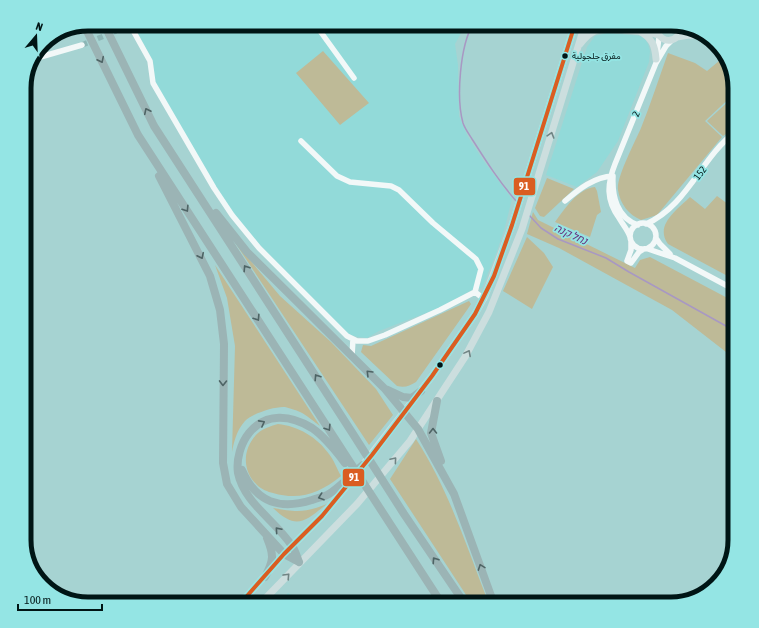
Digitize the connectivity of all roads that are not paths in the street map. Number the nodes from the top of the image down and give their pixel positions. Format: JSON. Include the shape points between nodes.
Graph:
{"nodes":[{"id":1,"x":87,"y":31,"type":"edge"},
{"id":2,"x":107,"y":31,"type":"edge"},
{"id":3,"x":133,"y":31,"type":"edge"},
{"id":4,"x":320,"y":31,"type":"edge"},
{"id":5,"x":572,"y":31,"type":"edge"},
{"id":6,"x":583,"y":31,"type":"edge"},
{"id":7,"x":595,"y":31,"type":"edge"},
{"id":8,"x":641,"y":31,"type":"edge"},
{"id":9,"x":646,"y":31,"type":"edge"},
{"id":10,"x":657,"y":31,"type":"edge"},
{"id":11,"x":680,"y":32,"type":"edge"},
{"id":12,"x":659,"y":35,"type":"junction"},
{"id":13,"x":693,"y":35,"type":"edge"},
{"id":14,"x":674,"y":39,"type":"junction"},
{"id":15,"x":82,"y":45,"type":"tunnel mouth"},
{"id":16,"x":577,"y":47,"type":"junction"},
{"id":17,"x":40,"y":57,"type":"edge"},
{"id":18,"x":656,"y":61,"type":"junction"},
{"id":19,"x":354,"y":78,"type":"dead end"},
{"id":20,"x":154,"y":126,"type":"junction"},
{"id":21,"x":138,"y":134,"type":"junction"},
{"id":22,"x":728,"y":138,"type":"edge"},
{"id":23,"x":301,"y":141,"type":"dead end"},
{"id":24,"x":612,"y":176,"type":"junction"},
{"id":25,"x":565,"y":201,"type":"dead end"},
{"id":26,"x":664,"y":213,"type":"junction"},
{"id":27,"x":638,"y":224,"type":"junction"},
{"id":28,"x":646,"y":224,"type":"junction"},
{"id":29,"x":656,"y":235,"type":"junction"},
{"id":30,"x":631,"y":239,"type":"junction"},
{"id":31,"x":646,"y":249,"type":"junction"},
{"id":32,"x":675,"y":258,"type":"junction"},
{"id":33,"x":728,"y":286,"type":"edge"},
{"id":34,"x":475,"y":292,"type":"junction"},
{"id":35,"x":484,"y":299,"type":"junction"},
{"id":36,"x":353,"y":339,"type":"junction"},
{"id":37,"x":352,"y":356,"type":"junction"},
{"id":38,"x":385,"y":388,"type":"junction"},
{"id":39,"x":421,"y":391,"type":"junction"},
{"id":40,"x":437,"y":401,"type":"junction"},
{"id":41,"x":405,"y":412,"type":"junction"},
{"id":42,"x":418,"y":429,"type":"junction"},
{"id":43,"x":336,"y":446,"type":"junction"},
{"id":44,"x":240,"y":450,"type":"junction"},
{"id":45,"x":363,"y":465,"type":"junction"},
{"id":46,"x":454,"y":494,"type":"junction"},
{"id":47,"x":264,"y":531,"type":"junction"},
{"id":48,"x":292,"y":546,"type":"junction"},
{"id":49,"x":284,"y":554,"type":"junction"},
{"id":50,"x":299,"y":562,"type":"junction"},
{"id":51,"x":265,"y":577,"type":"junction"},
{"id":52,"x":246,"y":597,"type":"edge"},
{"id":53,"x":266,"y":597,"type":"edge"},
{"id":54,"x":437,"y":597,"type":"edge"},
{"id":55,"x":460,"y":597,"type":"edge"},
{"id":56,"x":491,"y":597,"type":"edge"}],
"edges":[{"from":1,"to":21,"type":"highway","one_way":true},
{"from":20,"to":2,"type":"highway","one_way":true},
{"from":3,"to":36,"type":"street","via":[[150,62],[153,83],[232,215],[259,248]]},
{"from":4,"to":19,"type":"street"},
{"from":5,"to":35,"type":"main road","via":[[512,225]]},
{"from":6,"to":16,"type":"main road"},
{"from":7,"to":16,"type":"main road"},
{"from":8,"to":18,"type":"main road","via":[[654,44]]},
{"from":9,"to":12,"type":"main road"},
{"from":10,"to":12,"type":"main road"},
{"from":11,"to":14,"type":"main road"},
{"from":12,"to":14,"type":"main road","via":[[664,40]]},
{"from":12,"to":18,"type":"street","name":"2"},
{"from":13,"to":14,"type":"main road","via":[[684,35]]},
{"from":14,"to":18,"type":"street","name":"2"},
{"from":15,"to":17,"type":"street"},
{"from":40,"to":16,"type":"main road","one_way":true,"via":[[466,357],[489,312],[522,229]]},
{"from":18,"to":24,"type":"street","name":"2"},
{"from":20,"to":37,"type":"highway","via":[[212,208],[247,252]]},
{"from":55,"to":20,"type":"highway","one_way":true},
{"from":21,"to":43,"type":"highway","one_way":true},
{"from":21,"to":47,"type":"highway","one_way":true,"via":[[210,276],[223,329],[224,474],[231,492],[241,507]]},
{"from":22,"to":26,"type":"street","name":"152"},
{"from":23,"to":34,"type":"street","via":[[342,179],[391,186],[399,190],[476,259],[481,269]]},
{"from":24,"to":25,"type":"street","via":[[590,182]]},
{"from":24,"to":27,"type":"street","name":"2","via":[[621,213],[629,221]]},
{"from":24,"to":30,"type":"street","name":"2","via":[[609,186],[610,200],[614,212]]},
{"from":26,"to":28,"type":"street","name":"152"},
{"from":26,"to":29,"type":"street","name":"152"},
{"from":27,"to":28,"type":"street"},
{"from":27,"to":30,"type":"street","via":[[633,228]]},
{"from":28,"to":29,"type":"street","via":[[652,227]]},
{"from":29,"to":31,"type":"street","via":[[654,244]]},
{"from":29,"to":32,"type":"street"},
{"from":30,"to":31,"type":"street","via":[[636,247]]},
{"from":30,"to":31,"type":"street","via":[[632,248],[627,261],[631,263],[639,252]]},
{"from":31,"to":32,"type":"street"},
{"from":32,"to":33,"type":"street"},
{"from":34,"to":35,"type":"street"},
{"from":34,"to":36,"type":"street","via":[[385,335],[368,340]]},
{"from":35,"to":39,"type":"main road"},
{"from":36,"to":37,"type":"street"},
{"from":38,"to":37,"type":"highway","one_way":true},
{"from":38,"to":39,"type":"highway","via":[[403,397],[412,398]]},
{"from":38,"to":41,"type":"highway"},
{"from":39,"to":41,"type":"main road"},
{"from":40,"to":42,"type":"main road"},
{"from":46,"to":40,"type":"highway","one_way":true,"via":[[431,433]]},
{"from":41,"to":42,"type":"highway"},
{"from":41,"to":45,"type":"main road"},
{"from":42,"to":46,"type":"highway"},
{"from":50,"to":42,"type":"main road","one_way":true,"via":[[357,504]]},
{"from":44,"to":43,"type":"highway","one_way":true,"via":[[254,427],[277,417],[288,418],[312,428]]},
{"from":43,"to":54,"type":"highway"},
{"from":45,"to":44,"type":"highway","one_way":true,"via":[[328,494],[302,503],[283,505],[259,495],[249,485],[242,469]]},
{"from":48,"to":44,"type":"highway","one_way":true,"via":[[243,486],[238,473]]},
{"from":45,"to":48,"type":"main road","via":[[322,516]]},
{"from":56,"to":46,"type":"highway","one_way":true},
{"from":47,"to":49,"type":"highway"},
{"from":47,"to":51,"type":"highway","via":[[272,555],[272,564]]},
{"from":48,"to":49,"type":"main road"},
{"from":48,"to":50,"type":"highway"},
{"from":49,"to":50,"type":"highway"},
{"from":49,"to":51,"type":"main road"},
{"from":53,"to":50,"type":"main road","one_way":true},
{"from":51,"to":52,"type":"main road"}]}
